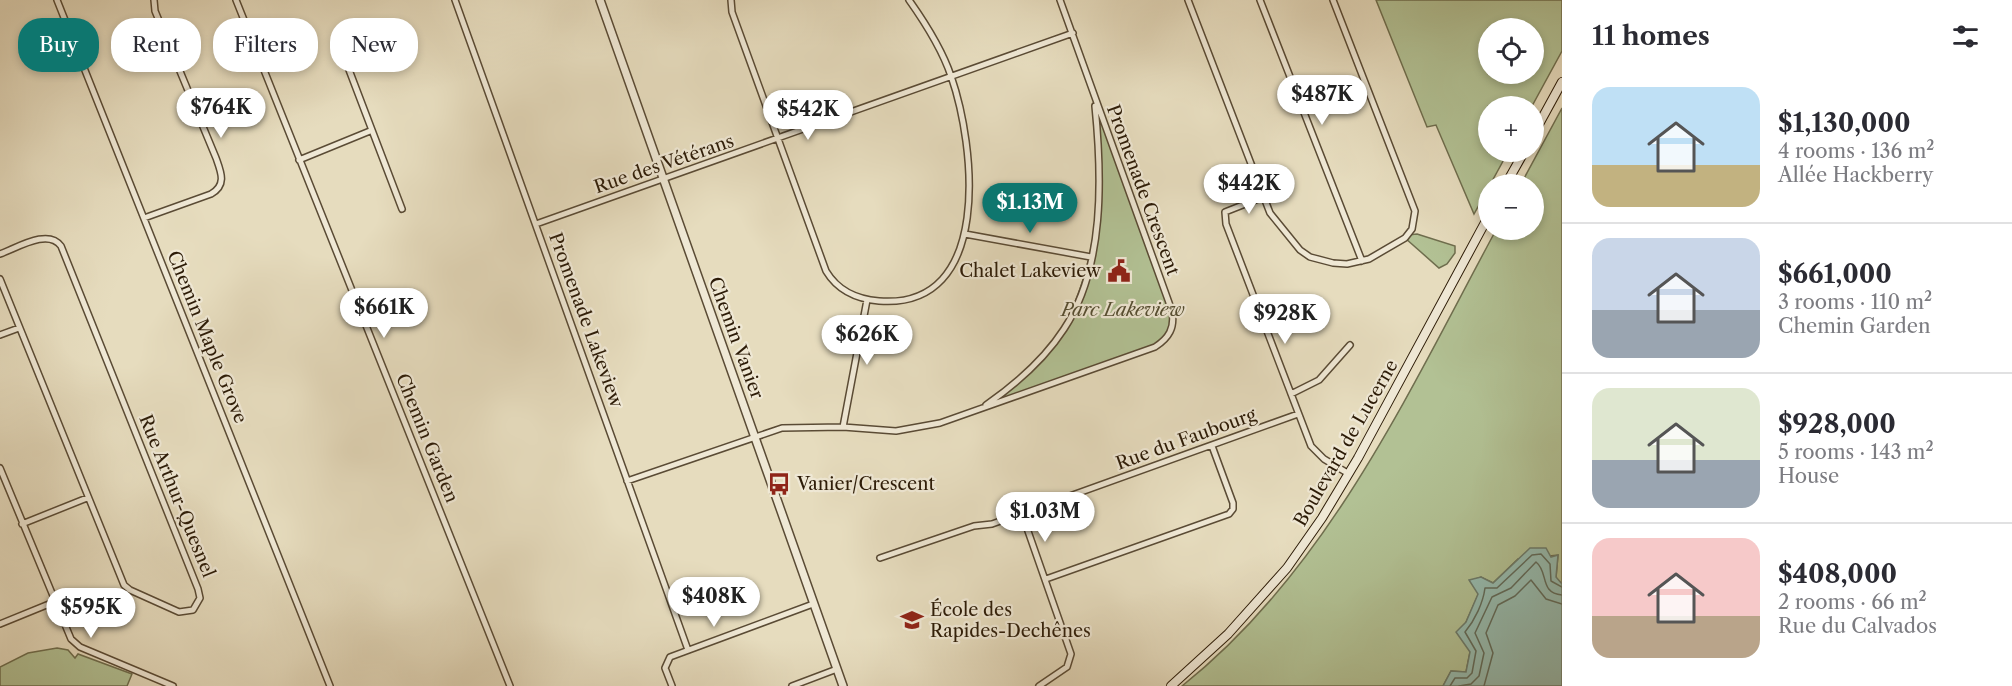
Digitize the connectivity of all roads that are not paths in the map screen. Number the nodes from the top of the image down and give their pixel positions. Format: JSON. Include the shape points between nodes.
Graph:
{"nodes":[{"id":1,"x":57,"y":0,"type":"edge"},
{"id":2,"x":154,"y":0,"type":"edge"},
{"id":3,"x":236,"y":0,"type":"edge"},
{"id":4,"x":455,"y":0,"type":"edge"},
{"id":5,"x":600,"y":0,"type":"edge"},
{"id":6,"x":731,"y":0,"type":"edge"},
{"id":7,"x":909,"y":0,"type":"edge"},
{"id":8,"x":1060,"y":0,"type":"edge"},
{"id":9,"x":1188,"y":0,"type":"edge"},
{"id":10,"x":1260,"y":0,"type":"edge"},
{"id":11,"x":1333,"y":0,"type":"edge"},
{"id":12,"x":1073,"y":33,"type":"junction"},
{"id":13,"x":349,"y":72,"type":"edge"},
{"id":14,"x":951,"y":77,"type":"junction"},
{"id":15,"x":1562,"y":82,"type":"edge"},
{"id":16,"x":1094,"y":99,"type":"junction"},
{"id":17,"x":1544,"y":115,"type":"edge"},
{"id":18,"x":370,"y":131,"type":"junction"},
{"id":19,"x":778,"y":139,"type":"junction"},
{"id":20,"x":299,"y":160,"type":"junction"},
{"id":21,"x":663,"y":180,"type":"junction"},
{"id":22,"x":1263,"y":196,"type":"junction"},
{"id":23,"x":402,"y":209,"type":"dead end"},
{"id":24,"x":144,"y":218,"type":"junction"},
{"id":25,"x":536,"y":224,"type":"junction"},
{"id":26,"x":965,"y":234,"type":"junction"},
{"id":27,"x":1478,"y":235,"type":"edge"},
{"id":28,"x":0,"y":254,"type":"edge"},
{"id":29,"x":1091,"y":257,"type":"junction"},
{"id":30,"x":1362,"y":261,"type":"junction"},
{"id":31,"x":0,"y":279,"type":"edge"},
{"id":32,"x":867,"y":300,"type":"junction"},
{"id":33,"x":18,"y":328,"type":"junction"},
{"id":34,"x":0,"y":335,"type":"edge"},
{"id":35,"x":1350,"y":345,"type":"dead end"},
{"id":36,"x":1291,"y":394,"type":"junction"},
{"id":37,"x":980,"y":410,"type":"junction"},
{"id":38,"x":1298,"y":414,"type":"junction"},
{"id":39,"x":843,"y":427,"type":"junction"},
{"id":40,"x":755,"y":435,"type":"junction"},
{"id":41,"x":1212,"y":446,"type":"junction"},
{"id":42,"x":0,"y":468,"type":"edge"},
{"id":43,"x":1349,"y":474,"type":"junction"},
{"id":44,"x":627,"y":481,"type":"junction"},
{"id":45,"x":87,"y":498,"type":"junction"},
{"id":46,"x":1022,"y":514,"type":"junction"},
{"id":47,"x":22,"y":524,"type":"junction"},
{"id":48,"x":880,"y":558,"type":"dead end"},
{"id":49,"x":1046,"y":579,"type":"junction"},
{"id":50,"x":54,"y":602,"type":"junction"},
{"id":51,"x":813,"y":604,"type":"junction"},
{"id":52,"x":0,"y":624,"type":"edge"},
{"id":53,"x":687,"y":650,"type":"junction"},
{"id":54,"x":837,"y":669,"type":"junction"},
{"id":55,"x":165,"y":685,"type":"edge"},
{"id":56,"x":796,"y":685,"type":"edge"},
{"id":57,"x":173,"y":686,"type":"edge"},
{"id":58,"x":330,"y":686,"type":"edge"},
{"id":59,"x":510,"y":686,"type":"edge"},
{"id":60,"x":672,"y":686,"type":"edge"},
{"id":61,"x":843,"y":686,"type":"edge"},
{"id":62,"x":1039,"y":686,"type":"edge"},
{"id":63,"x":1171,"y":686,"type":"edge"}],
"edges":[{"from":1,"to":24,"type":"street","name":"Chemin Maple Grove"},
{"from":2,"to":24,"type":"street","via":[[222,179],[220,188],[211,194]]},
{"from":3,"to":20,"type":"street","name":"Chemin Garden"},
{"from":4,"to":25,"type":"street","name":"Promenade Lakeview"},
{"from":5,"to":21,"type":"street","name":"Chemin Vanier"},
{"from":6,"to":19,"type":"street"},
{"from":7,"to":14,"type":"street","via":[[932,35]]},
{"from":8,"to":12,"type":"street","name":"Promenade Crescent"},
{"from":9,"to":22,"type":"street"},
{"from":10,"to":30,"type":"street"},
{"from":11,"to":30,"type":"street","via":[[1414,211],[1412,229],[1405,238]]},
{"from":12,"to":14,"type":"street","name":"Rue des Vétérans"},
{"from":12,"to":16,"type":"street","name":"Promenade Crescent"},
{"from":13,"to":18,"type":"street"},
{"from":14,"to":19,"type":"street","name":"Rue des Vétérans"},
{"from":14,"to":26,"type":"street","via":[[969,153]]},
{"from":15,"to":17,"type":"main road"},
{"from":16,"to":29,"type":"street","name":"Promenade Crescent","via":[[1097,189]]},
{"from":16,"to":37,"type":"street","name":"Promenade Crescent","via":[[1172,311],[1173,327],[1155,347]]},
{"from":18,"to":20,"type":"street"},
{"from":18,"to":23,"type":"street"},
{"from":19,"to":21,"type":"street","name":"Rue des Vétérans"},
{"from":19,"to":32,"type":"street","via":[[826,270],[842,289]]},
{"from":20,"to":59,"type":"street","name":"Chemin Garden"},
{"from":21,"to":25,"type":"street","name":"Rue des Vétérans"},
{"from":21,"to":40,"type":"street","name":"Chemin Vanier"},
{"from":22,"to":30,"type":"street","via":[[1279,227],[1305,254],[1333,263]]},
{"from":22,"to":36,"type":"street","via":[[1225,212],[1226,224]]},
{"from":24,"to":58,"type":"street","name":"Chemin Maple Grove"},
{"from":25,"to":44,"type":"street","name":"Promenade Lakeview"},
{"from":26,"to":29,"type":"street"},
{"from":26,"to":32,"type":"street","via":[[951,267],[925,292],[889,302]]},
{"from":27,"to":43,"type":"main road","name":"Boulevard de Lucerne"},
{"from":28,"to":45,"type":"street","name":"Rue Arthur-Quesnel","via":[[46,237],[61,246],[198,589],[200,598],[196,606],[179,612],[126,588]]},
{"from":29,"to":37,"type":"street","name":"Promenade Crescent","via":[[1065,328],[1040,360]]},
{"from":31,"to":33,"type":"street","name":"Rue Arthur-Quesnel"},
{"from":32,"to":39,"type":"street"},
{"from":33,"to":34,"type":"street"},
{"from":33,"to":45,"type":"street","name":"Rue Arthur-Quesnel"},
{"from":35,"to":36,"type":"street","via":[[1319,380]]},
{"from":36,"to":38,"type":"street"},
{"from":37,"to":39,"type":"street","name":"Promenade Crescent","via":[[896,431]]},
{"from":38,"to":41,"type":"street","name":"Rue du Faubourg"},
{"from":38,"to":43,"type":"street","via":[[1314,451]]},
{"from":39,"to":40,"type":"street","name":"Promenade Crescent","via":[[782,428]]},
{"from":40,"to":44,"type":"street","name":"Promenade Crescent"},
{"from":40,"to":51,"type":"street","name":"Chemin Vanier"},
{"from":41,"to":46,"type":"street","name":"Rue du Faubourg"},
{"from":41,"to":49,"type":"street","via":[[1233,503],[1229,514]]},
{"from":42,"to":47,"type":"street"},
{"from":43,"to":63,"type":"main road","name":"Boulevard de Lucerne","via":[[1287,568],[1228,634]]},
{"from":44,"to":53,"type":"street","name":"Promenade Lakeview"},
{"from":45,"to":47,"type":"street"},
{"from":46,"to":48,"type":"street","name":"Rue du Faubourg"},
{"from":46,"to":49,"type":"street"},
{"from":47,"to":50,"type":"street"},
{"from":49,"to":62,"type":"street","via":[[1071,654],[1067,667]]},
{"from":50,"to":52,"type":"street"},
{"from":50,"to":55,"type":"street","via":[[75,643]]},
{"from":51,"to":53,"type":"street"},
{"from":51,"to":54,"type":"street","name":"Chemin Vanier"},
{"from":53,"to":60,"type":"street","via":[[667,660],[665,668]]},
{"from":54,"to":56,"type":"street"},
{"from":54,"to":61,"type":"street","name":"Chemin Vanier"},
{"from":55,"to":57,"type":"street"}]}
